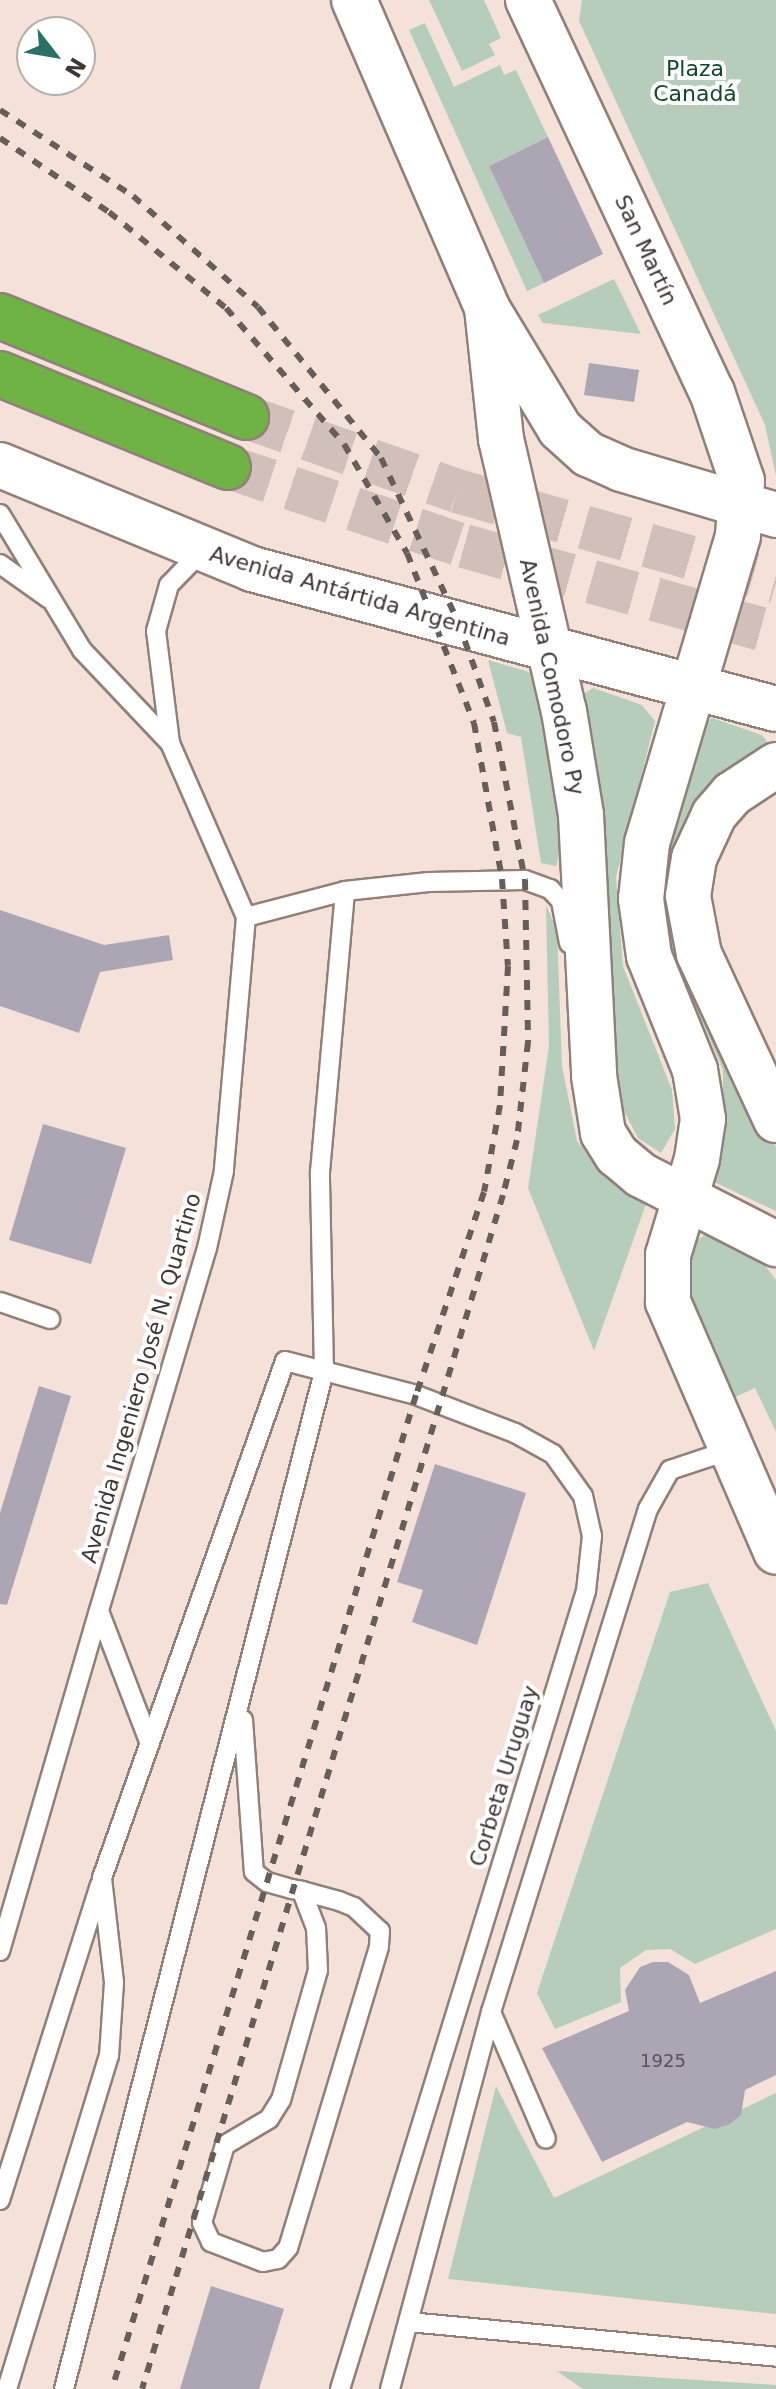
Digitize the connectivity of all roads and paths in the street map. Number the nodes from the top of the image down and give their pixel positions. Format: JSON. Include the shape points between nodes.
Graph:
{"nodes":[{"id":1,"x":354,"y":0,"type":"edge"},
{"id":2,"x":528,"y":0,"type":"edge"},
{"id":3,"x":487,"y":308,"type":"junction"},
{"id":4,"x":0,"y":316,"type":"edge"},
{"id":5,"x":0,"y":374,"type":"edge"},
{"id":6,"x":246,"y":417,"type":"tunnel mouth"},
{"id":7,"x":0,"y":465,"type":"edge"},
{"id":8,"x":228,"y":467,"type":"tunnel mouth"},
{"id":9,"x":760,"y":511,"type":"edge"},
{"id":10,"x":0,"y":514,"type":"edge"},
{"id":11,"x":201,"y":552,"type":"junction"},
{"id":12,"x":0,"y":564,"type":"edge"},
{"id":13,"x":53,"y":602,"type":"junction"},
{"id":14,"x":548,"y":648,"type":"junction"},
{"id":15,"x":695,"y":687,"type":"junction"},
{"id":16,"x":776,"y":709,"type":"edge"},
{"id":17,"x":170,"y":743,"type":"junction"},
{"id":18,"x":776,"y":765,"type":"edge"},
{"id":19,"x":345,"y":891,"type":"junction"},
{"id":20,"x":246,"y":917,"type":"junction"},
{"id":21,"x":593,"y":1043,"type":"junction"},
{"id":22,"x":776,"y":1120,"type":"edge"},
{"id":23,"x":685,"y":1197,"type":"junction"},
{"id":24,"x":776,"y":1244,"type":"edge"},
{"id":25,"x":0,"y":1302,"type":"edge"},
{"id":26,"x":50,"y":1319,"type":"dead end"},
{"id":27,"x":324,"y":1371,"type":"junction"},
{"id":28,"x":730,"y":1450,"type":"junction"},
{"id":29,"x":776,"y":1552,"type":"edge"},
{"id":30,"x":99,"y":1611,"type":"junction"},
{"id":31,"x":242,"y":1701,"type":"junction"},
{"id":32,"x":150,"y":1744,"type":"junction"},
{"id":33,"x":102,"y":1878,"type":"junction"},
{"id":34,"x":302,"y":1891,"type":"junction"},
{"id":35,"x":0,"y":1951,"type":"edge"},
{"id":36,"x":491,"y":2012,"type":"junction"},
{"id":37,"x":546,"y":2139,"type":"dead end"},
{"id":38,"x":0,"y":2200,"type":"edge"},
{"id":39,"x":409,"y":2322,"type":"junction"},
{"id":40,"x":776,"y":2357,"type":"edge"},
{"id":41,"x":7,"y":2389,"type":"edge"},
{"id":42,"x":64,"y":2389,"type":"edge"},
{"id":43,"x":340,"y":2389,"type":"edge"},
{"id":44,"x":390,"y":2389,"type":"edge"}],
"edges":[{"from":1,"to":3,"type":"main road"},
{"from":2,"to":9,"type":"main road","name":"San Martín","via":[[712,392]]},
{"from":3,"to":9,"type":"main road","via":[[560,429],[578,446],[621,469]]},
{"from":3,"to":14,"type":"main road","name":"Avenida Comodoro Py","via":[[501,439]]},
{"from":4,"to":6,"type":"highway"},
{"from":5,"to":8,"type":"highway"},
{"from":7,"to":11,"type":"main road","name":"Avenida Antártida Argentina"},
{"from":9,"to":15,"type":"main road"},
{"from":10,"to":13,"type":"lane","name":"Avenida Ingeniero José N. Quartino"},
{"from":11,"to":14,"type":"main road","name":"Avenida Antártida Argentina"},
{"from":11,"to":17,"type":"lane","name":"Avenida Ingeniero José N. Quartino","via":[[169,585],[156,631]]},
{"from":12,"to":13,"type":"lane"},
{"from":13,"to":17,"type":"lane","name":"Avenida Ingeniero José N. Quartino","via":[[82,650]]},
{"from":14,"to":15,"type":"main road","name":"Avenida Antártida Argentina"},
{"from":14,"to":21,"type":"main road","name":"Avenida Comodoro Py","via":[[581,815]]},
{"from":15,"to":16,"type":"main road","name":"Avenida Antártida Argentina"},
{"from":15,"to":23,"type":"main road","via":[[647,843],[641,890],[649,956],[701,1099],[702,1135]]},
{"from":17,"to":20,"type":"lane","name":"Avenida Ingeniero José N. Quartino"},
{"from":18,"to":22,"type":"main road","via":[[732,794],[714,815],[694,858],[688,896],[699,954]]},
{"from":19,"to":20,"type":"lane"},
{"from":19,"to":21,"type":"lane","via":[[502,879],[550,889],[561,901]]},
{"from":19,"to":27,"type":"lane","via":[[320,1172]]},
{"from":20,"to":30,"type":"lane","name":"Avenida Ingeniero José N. Quartino","via":[[224,1171],[207,1248]]},
{"from":21,"to":23,"type":"main road","name":"Avenida Comodoro Py","via":[[599,1119],[609,1145],[641,1175]]},
{"from":23,"to":24,"type":"main road","name":"Avenida Comodoro Py"},
{"from":23,"to":28,"type":"main road","via":[[668,1255],[668,1302]]},
{"from":25,"to":26,"type":"lane"},
{"from":27,"to":31,"type":"lane"},
{"from":27,"to":32,"type":"lane","name":"Corbeta Uruguay","via":[[285,1361]]},
{"from":27,"to":43,"type":"lane","name":"Corbeta Uruguay","via":[[416,1395],[515,1433],[553,1454],[583,1496],[592,1536],[586,1591]]},
{"from":28,"to":29,"type":"main road"},
{"from":28,"to":36,"type":"lane","via":[[670,1470],[648,1509]]},
{"from":30,"to":32,"type":"lane"},
{"from":30,"to":35,"type":"lane","name":"Avenida Ingeniero José N. Quartino"},
{"from":31,"to":34,"type":"lane","via":[[254,1872],[267,1882]]},
{"from":31,"to":42,"type":"lane"},
{"from":32,"to":33,"type":"lane"},
{"from":33,"to":38,"type":"lane"},
{"from":33,"to":41,"type":"lane","via":[[114,1982],[109,2056]]},
{"from":34,"to":34,"type":"lane","via":[[316,1928],[318,1970],[281,2100],[269,2119],[225,2145],[202,2223],[211,2242],[263,2262],[278,2259],[288,2248],[379,1947],[380,1931],[369,1916]]},
{"from":36,"to":37,"type":"lane"},
{"from":36,"to":39,"type":"lane"},
{"from":39,"to":40,"type":"lane"},
{"from":39,"to":44,"type":"lane"}]}
